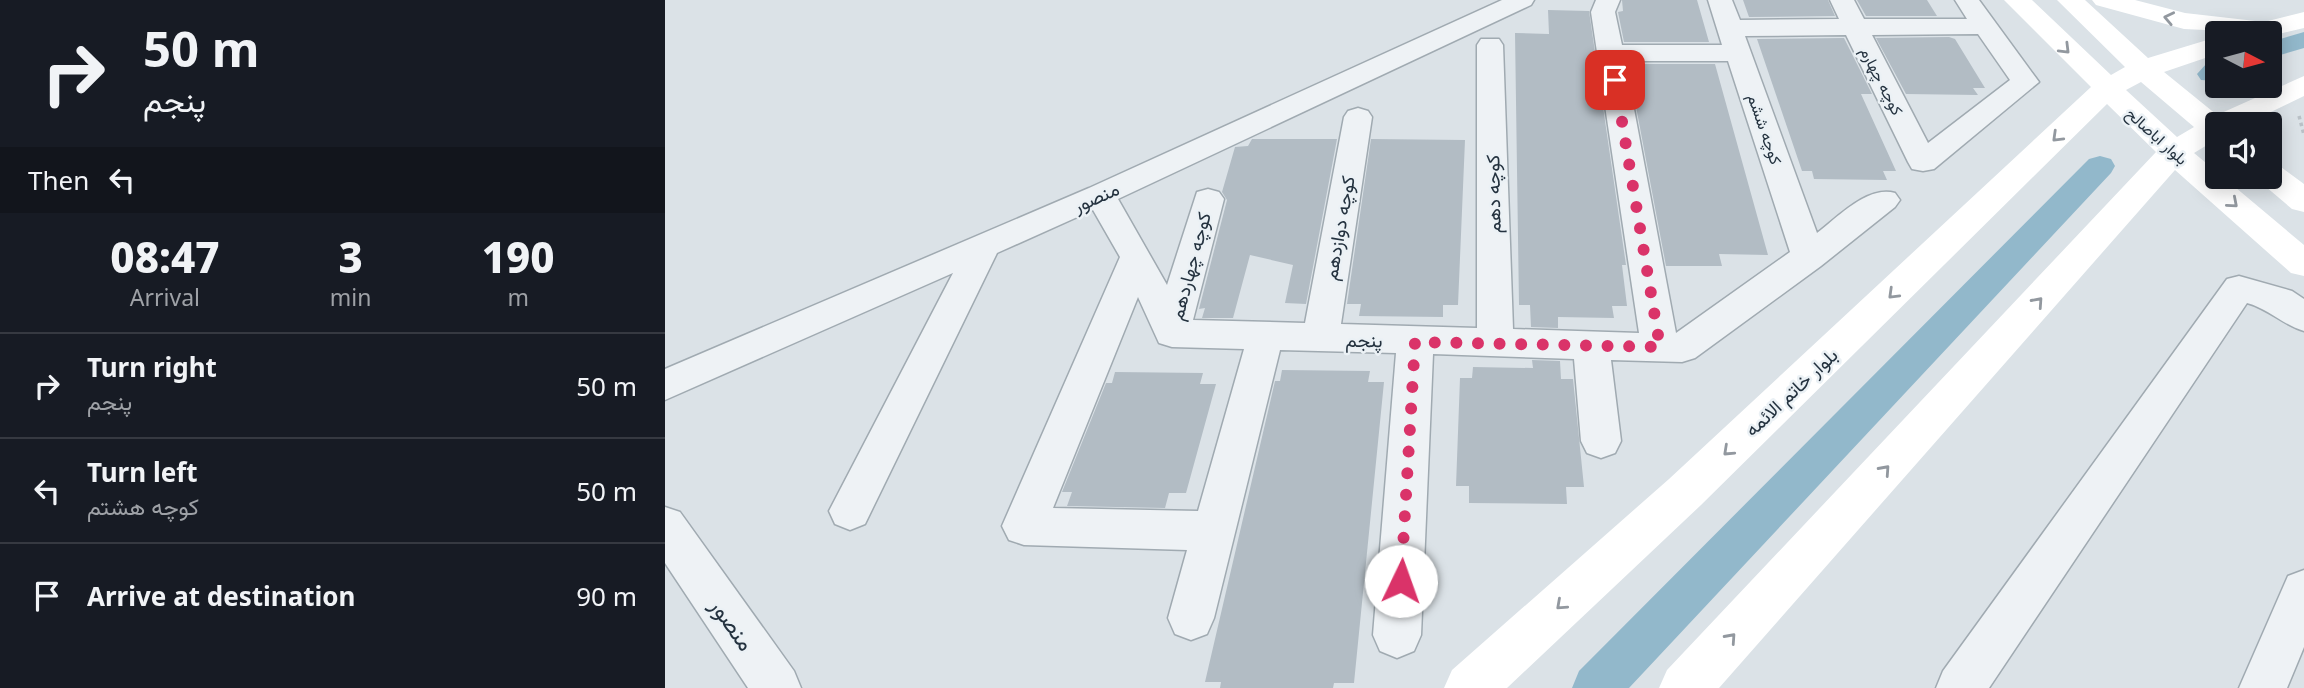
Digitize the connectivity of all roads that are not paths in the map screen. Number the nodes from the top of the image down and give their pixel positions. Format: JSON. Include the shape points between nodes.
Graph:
{"nodes":[{"id":1,"x":1522,"y":0,"type":"edge"},
{"id":2,"x":1608,"y":0,"type":"edge"},
{"id":3,"x":1720,"y":0,"type":"edge"},
{"id":4,"x":1842,"y":0,"type":"edge"},
{"id":5,"x":1967,"y":0,"type":"edge"},
{"id":6,"x":2017,"y":0,"type":"edge"},
{"id":7,"x":2070,"y":0,"type":"edge"},
{"id":8,"x":2105,"y":0,"type":"edge"},
{"id":9,"x":2304,"y":20,"type":"edge"},
{"id":10,"x":2205,"y":24,"type":"edge"},
{"id":11,"x":2282,"y":25,"type":"edge"},
{"id":12,"x":1986,"y":26,"type":"junction"},
{"id":13,"x":1855,"y":27,"type":"junction"},
{"id":14,"x":1735,"y":41,"type":"junction"},
{"id":15,"x":1490,"y":46,"type":"dead end"},
{"id":16,"x":2205,"y":49,"type":"edge"},
{"id":17,"x":1610,"y":53,"type":"junction"},
{"id":18,"x":2143,"y":69,"type":"junction"},
{"id":19,"x":2304,"y":85,"type":"edge"},
{"id":20,"x":2106,"y":89,"type":"junction"},
{"id":21,"x":2249,"y":112,"type":"edge"},
{"id":22,"x":1358,"y":117,"type":"dead end"},
{"id":23,"x":2205,"y":117,"type":"edge"},
{"id":24,"x":2205,"y":134,"type":"edge"},
{"id":25,"x":2174,"y":152,"type":"junction"},
{"id":26,"x":2282,"y":184,"type":"edge"},
{"id":27,"x":1100,"y":195,"type":"junction"},
{"id":28,"x":1207,"y":199,"type":"dead end"},
{"id":29,"x":1885,"y":201,"type":"dead end"},
{"id":30,"x":2304,"y":201,"type":"edge"},
{"id":31,"x":984,"y":246,"type":"junction"},
{"id":32,"x":1136,"y":257,"type":"junction"},
{"id":33,"x":1809,"y":258,"type":"junction"},
{"id":34,"x":2304,"y":264,"type":"edge"},
{"id":35,"x":2304,"y":318,"type":"edge"},
{"id":36,"x":1172,"y":333,"type":"junction"},
{"id":37,"x":1265,"y":338,"type":"junction"},
{"id":38,"x":1320,"y":339,"type":"junction"},
{"id":39,"x":1415,"y":342,"type":"junction"},
{"id":40,"x":1495,"y":343,"type":"junction"},
{"id":41,"x":1591,"y":346,"type":"junction"},
{"id":42,"x":1660,"y":347,"type":"junction"},
{"id":43,"x":665,"y":385,"type":"edge"},
{"id":44,"x":1601,"y":441,"type":"dead end"},
{"id":45,"x":850,"y":511,"type":"dead end"},
{"id":46,"x":665,"y":526,"type":"edge"},
{"id":47,"x":1212,"y":531,"type":"junction"},
{"id":48,"x":2304,"y":591,"type":"edge"},
{"id":49,"x":1191,"y":618,"type":"dead end"},
{"id":50,"x":1397,"y":635,"type":"dead end"},
{"id":51,"x":777,"y":688,"type":"edge"},
{"id":52,"x":1470,"y":688,"type":"edge"},
{"id":53,"x":1685,"y":688,"type":"edge"},
{"id":54,"x":1960,"y":688,"type":"edge"},
{"id":55,"x":2263,"y":688,"type":"edge"}],
"edges":[{"from":1,"to":27,"type":"street","name":"منصور"},
{"from":2,"to":17,"type":"street","via":[[1603,12]]},
{"from":3,"to":14,"type":"street","name":"کوچه ششم"},
{"from":4,"to":13,"type":"street","name":"کوچه چهارم"},
{"from":5,"to":12,"type":"street"},
{"from":6,"to":20,"type":"street","name":"بلوار اباصالح","one_way":true},
{"from":7,"to":18,"type":"street"},
{"from":10,"to":8,"type":"street","one_way":true},
{"from":9,"to":11,"type":"street"},
{"from":12,"to":13,"type":"street"},
{"from":12,"to":13,"type":"street","name":"کوچه چهارم","via":[[2025,82],[1923,162]]},
{"from":13,"to":14,"type":"street"},
{"from":14,"to":17,"type":"street"},
{"from":14,"to":33,"type":"street","name":"کوچه ششم"},
{"from":15,"to":40,"type":"street","name":"کوچه دهم"},
{"from":16,"to":18,"type":"street"},
{"from":17,"to":42,"type":"street"},
{"from":18,"to":20,"type":"street","name":"بلوار خاتم الائمه"},
{"from":18,"to":23,"type":"street"},
{"from":19,"to":21,"type":"street"},
{"from":20,"to":25,"type":"street","name":"بلوار اباصالح"},
{"from":20,"to":52,"type":"street","name":"بلوار خاتم الائمه","one_way":true,"via":[[1685,492]]},
{"from":22,"to":38,"type":"street","name":"کوچه دوازدهم"},
{"from":24,"to":25,"type":"street"},
{"from":25,"to":34,"type":"street","name":"بلوار اباصالح","one_way":true},
{"from":53,"to":25,"type":"street","one_way":true},
{"from":26,"to":30,"type":"street"},
{"from":27,"to":31,"type":"street","name":"منصور"},
{"from":27,"to":32,"type":"street"},
{"from":28,"to":36,"type":"street","name":"کوچه چهاردهم"},
{"from":29,"to":33,"type":"street","name":"پنجم"},
{"from":31,"to":43,"type":"street","name":"منصور"},
{"from":31,"to":45,"type":"street"},
{"from":32,"to":36,"type":"street"},
{"from":32,"to":47,"type":"street","via":[[1024,526]]},
{"from":33,"to":42,"type":"street","name":"پنجم","via":[[1682,348]]},
{"from":35,"to":54,"type":"street","via":[[2280,300],[2239,288]]},
{"from":36,"to":37,"type":"street","name":"پنجم"},
{"from":37,"to":38,"type":"street","name":"پنجم"},
{"from":37,"to":47,"type":"street"},
{"from":38,"to":39,"type":"street","name":"پنجم"},
{"from":39,"to":40,"type":"street","name":"پنجم"},
{"from":39,"to":50,"type":"street"},
{"from":40,"to":41,"type":"street","name":"پنجم"},
{"from":41,"to":42,"type":"street","name":"پنجم"},
{"from":41,"to":44,"type":"street"},
{"from":46,"to":51,"type":"street","name":"منصور"},
{"from":47,"to":49,"type":"street"},
{"from":48,"to":55,"type":"street"}]}
